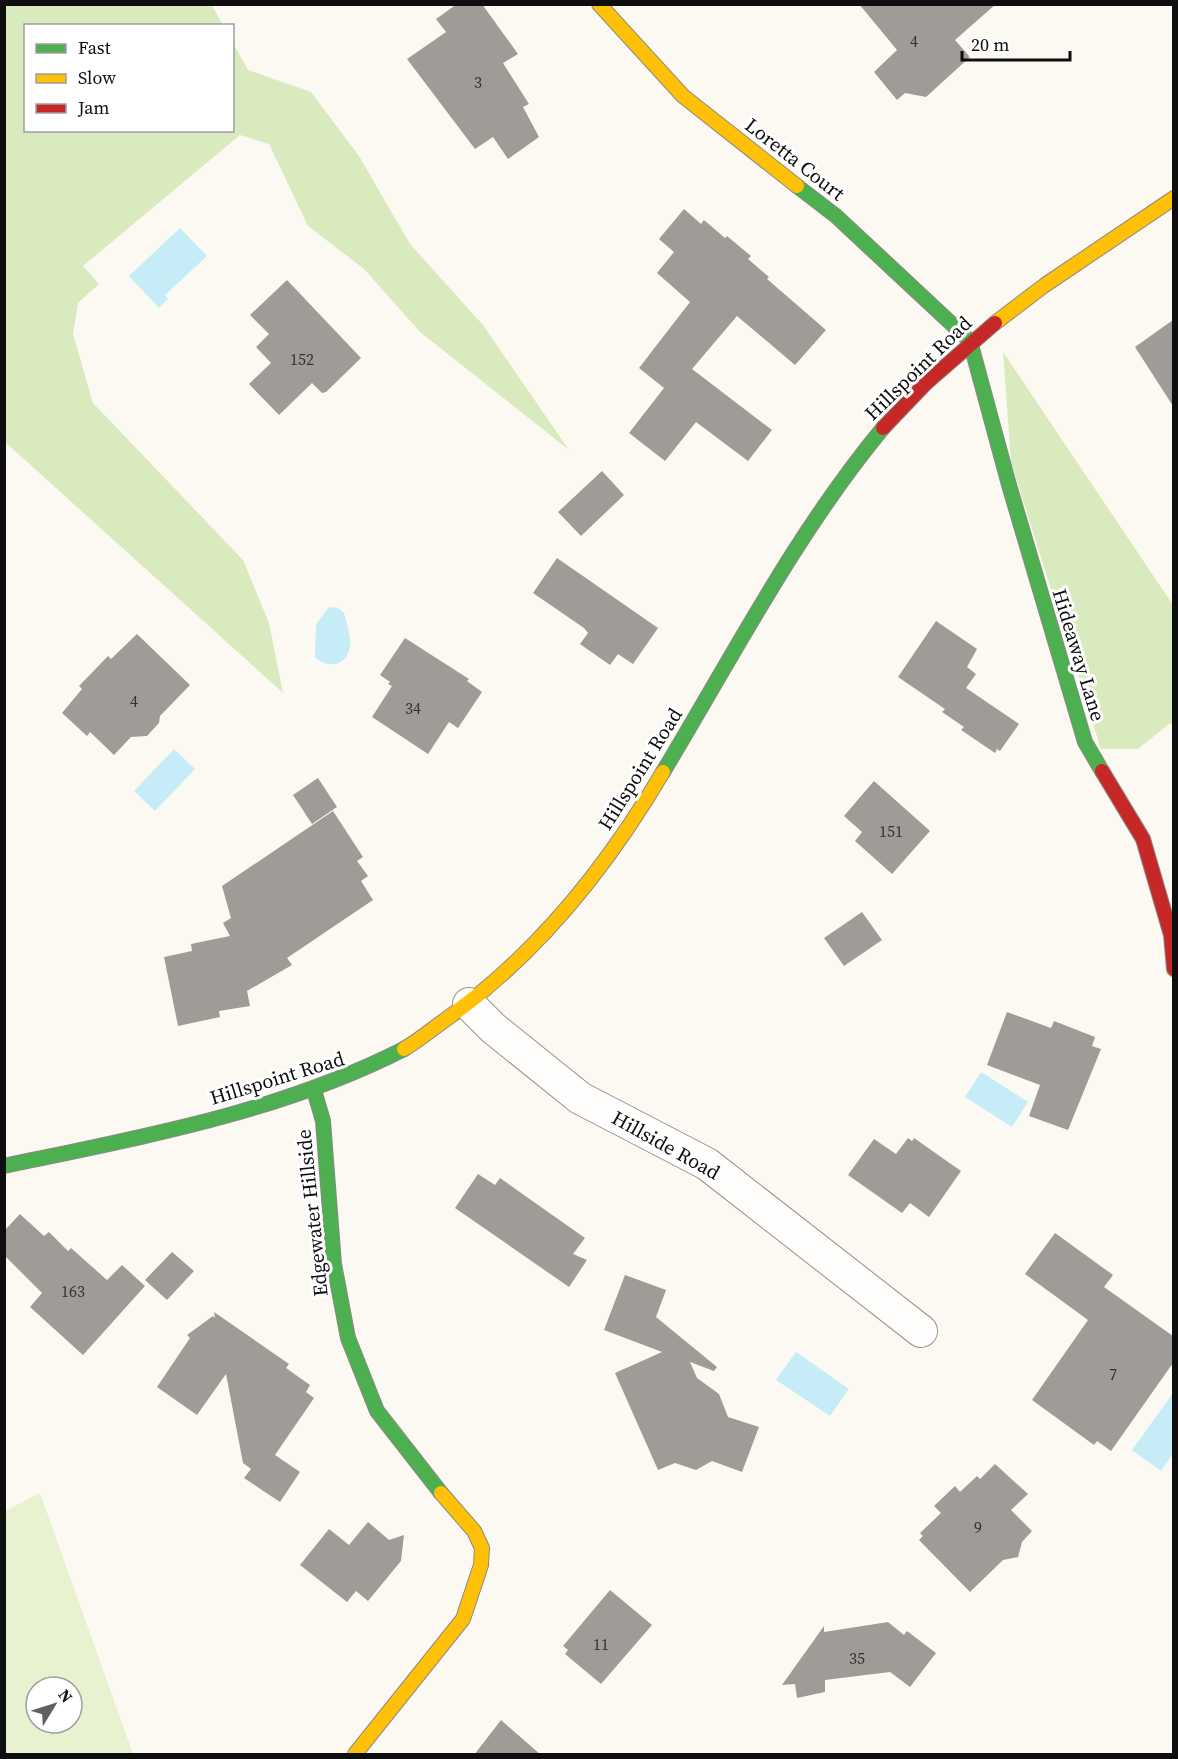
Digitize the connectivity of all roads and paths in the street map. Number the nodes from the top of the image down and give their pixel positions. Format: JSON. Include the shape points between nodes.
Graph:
{"nodes":[{"id":1,"x":599,"y":4,"type":"edge"},
{"id":2,"x":1173,"y":198,"type":"edge"},
{"id":3,"x":970,"y":341,"type":"junction"},
{"id":4,"x":1173,"y":969,"type":"edge"},
{"id":5,"x":469,"y":1004,"type":"junction"},
{"id":6,"x":314,"y":1090,"type":"junction"},
{"id":7,"x":4,"y":1166,"type":"edge"},
{"id":8,"x":921,"y":1331,"type":"dead end"},
{"id":9,"x":355,"y":1755,"type":"edge"}],
"edges":[{"from":1,"to":3,"type":"street","name":"Loretta Court","via":[[683,96],[836,216]]},
{"from":2,"to":3,"type":"street","name":"Hillspoint Road"},
{"from":3,"to":4,"type":"street","name":"Hideaway Lane","via":[[1085,742],[1143,839],[1171,935]]},
{"from":3,"to":5,"type":"street","name":"Hillspoint Road","via":[[894,415],[822,507],[653,789],[589,882],[555,924]]},
{"from":5,"to":6,"type":"street","name":"Hillspoint Road","via":[[408,1047],[363,1071]]},
{"from":5,"to":8,"type":"street","name":"Hillside Road","via":[[580,1098],[707,1164]]},
{"from":6,"to":7,"type":"street","name":"Hillspoint Road","via":[[141,1137]]},
{"from":6,"to":9,"type":"street","name":"Edgewater Hillside","via":[[322,1120],[334,1264],[348,1338],[377,1411],[424,1474],[474,1531],[482,1548],[482,1565],[464,1618]]}]}
